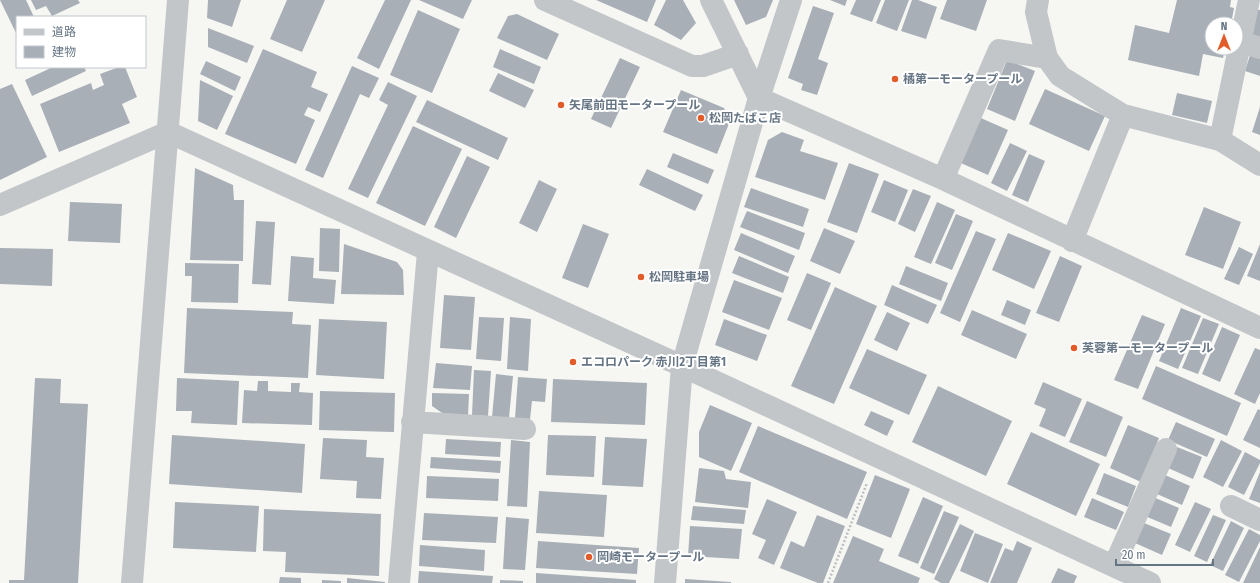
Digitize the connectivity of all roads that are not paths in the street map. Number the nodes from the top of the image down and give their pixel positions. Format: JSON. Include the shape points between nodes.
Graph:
{"nodes":[{"id":1,"x":178,"y":0,"type":"edge"},
{"id":2,"x":545,"y":0,"type":"edge"},
{"id":3,"x":711,"y":0,"type":"edge"},
{"id":4,"x":792,"y":0,"type":"edge"},
{"id":5,"x":1038,"y":0,"type":"edge"},
{"id":6,"x":1249,"y":0,"type":"edge"},
{"id":7,"x":1251,"y":45,"type":"edge"},
{"id":8,"x":738,"y":54,"type":"junction"},
{"id":9,"x":1047,"y":58,"type":"junction"},
{"id":10,"x":760,"y":98,"type":"junction"},
{"id":11,"x":1123,"y":115,"type":"junction"},
{"id":12,"x":168,"y":132,"type":"junction"},
{"id":13,"x":1220,"y":140,"type":"junction"},
{"id":14,"x":1260,"y":165,"type":"edge"},
{"id":15,"x":943,"y":179,"type":"junction"},
{"id":16,"x":0,"y":205,"type":"edge"},
{"id":17,"x":1072,"y":241,"type":"junction"},
{"id":18,"x":428,"y":252,"type":"junction"},
{"id":19,"x":1260,"y":328,"type":"edge"},
{"id":20,"x":682,"y":366,"type":"junction"},
{"id":21,"x":412,"y":422,"type":"junction"},
{"id":22,"x":525,"y":429,"type":"dead end"},
{"id":23,"x":1166,"y":449,"type":"dead end"},
{"id":24,"x":1230,"y":506,"type":"dead end"},
{"id":25,"x":1260,"y":520,"type":"edge"},
{"id":26,"x":1114,"y":566,"type":"junction"},
{"id":27,"x":132,"y":583,"type":"edge"},
{"id":28,"x":399,"y":583,"type":"edge"},
{"id":29,"x":665,"y":583,"type":"edge"},
{"id":30,"x":1150,"y":583,"type":"edge"}],
"edges":[{"from":1,"to":12,"type":"street"},
{"from":2,"to":8,"type":"street","via":[[692,66],[703,66]]},
{"from":3,"to":8,"type":"street"},
{"from":4,"to":10,"type":"street"},
{"from":5,"to":9,"type":"street","via":[[1036,12]]},
{"from":6,"to":7,"type":"street"},
{"from":7,"to":13,"type":"street"},
{"from":8,"to":10,"type":"street"},
{"from":9,"to":11,"type":"street","via":[[1060,76]]},
{"from":9,"to":15,"type":"street","via":[[999,50]]},
{"from":10,"to":15,"type":"street"},
{"from":10,"to":20,"type":"street"},
{"from":11,"to":13,"type":"street"},
{"from":11,"to":17,"type":"street"},
{"from":12,"to":16,"type":"street"},
{"from":12,"to":18,"type":"street"},
{"from":12,"to":27,"type":"street"},
{"from":13,"to":14,"type":"street"},
{"from":15,"to":17,"type":"street"},
{"from":17,"to":19,"type":"street"},
{"from":18,"to":20,"type":"street"},
{"from":18,"to":21,"type":"street"},
{"from":20,"to":26,"type":"street"},
{"from":20,"to":29,"type":"street"},
{"from":21,"to":22,"type":"street"},
{"from":21,"to":28,"type":"street"},
{"from":23,"to":26,"type":"street"},
{"from":24,"to":25,"type":"street"},
{"from":26,"to":30,"type":"street"}]}
